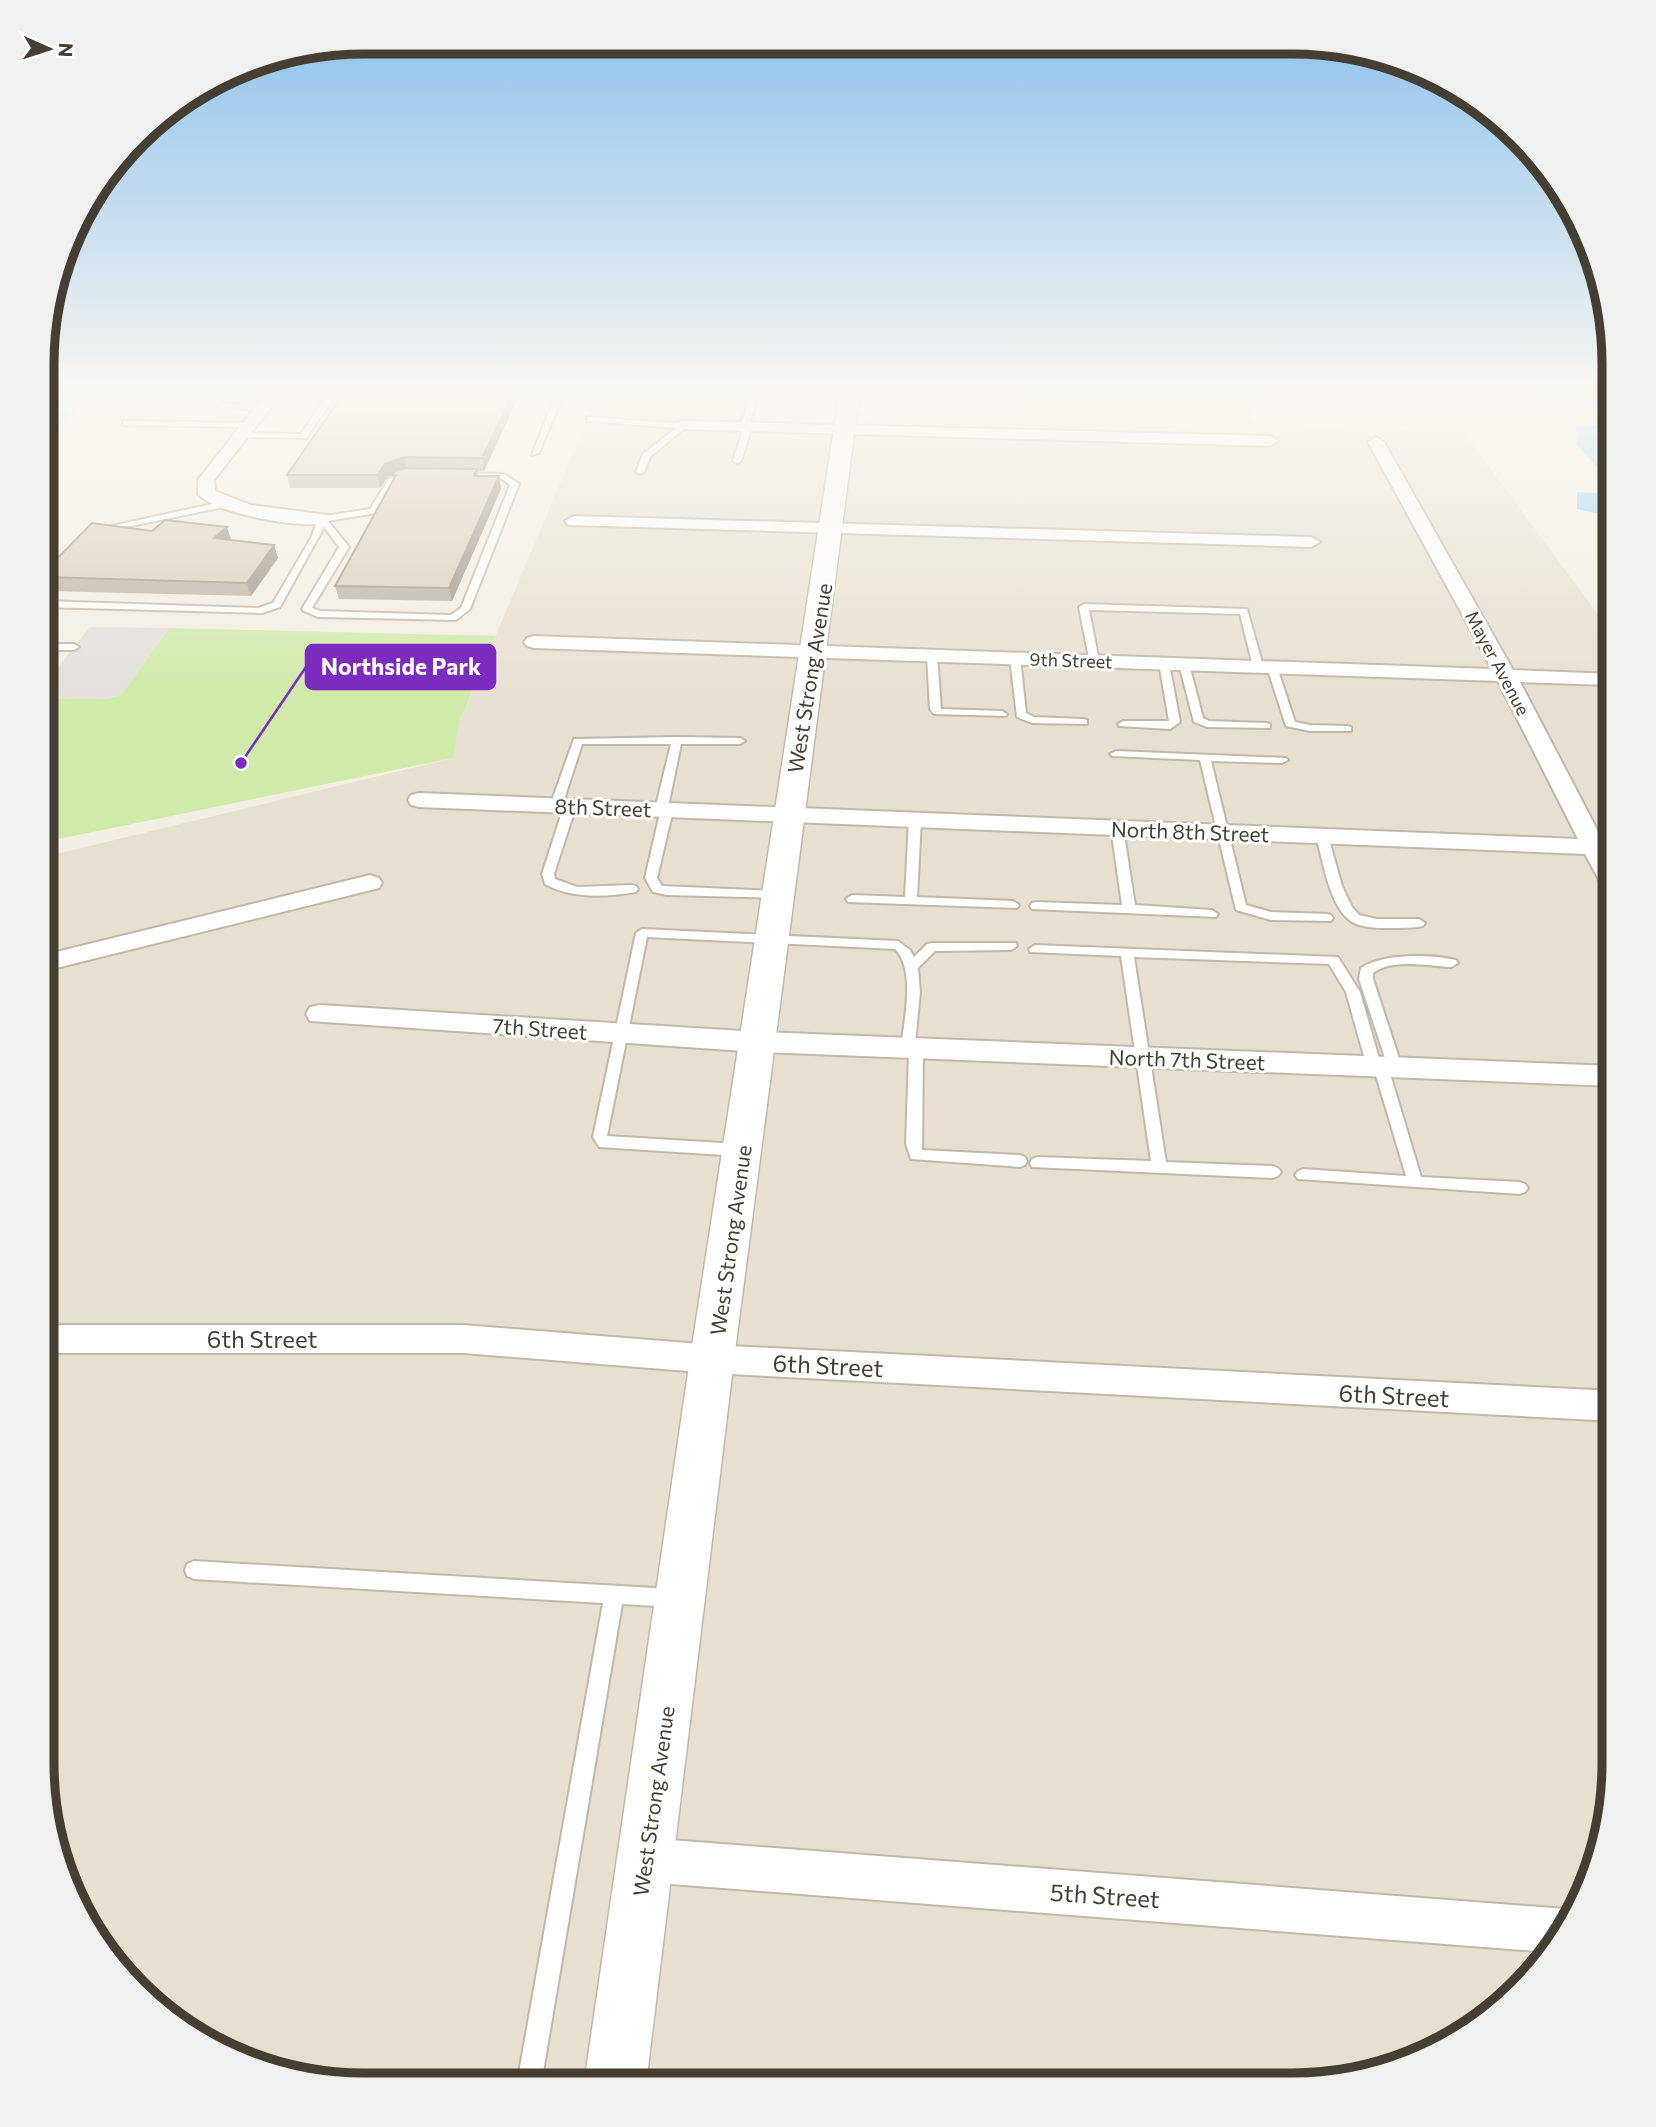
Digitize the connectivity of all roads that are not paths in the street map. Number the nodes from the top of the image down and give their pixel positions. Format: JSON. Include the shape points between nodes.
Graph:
{"nodes":[{"id":1,"x":209,"y":495,"type":"edge"},
{"id":2,"x":383,"y":495,"type":"edge"},
{"id":3,"x":511,"y":495,"type":"edge"},
{"id":4,"x":836,"y":495,"type":"edge"},
{"id":5,"x":1406,"y":495,"type":"edge"},
{"id":6,"x":226,"y":504,"type":"junction"},
{"id":7,"x":322,"y":519,"type":"junction"},
{"id":8,"x":574,"y":521,"type":"dead end"},
{"id":9,"x":832,"y":528,"type":"junction"},
{"id":10,"x":83,"y":538,"type":"edge"},
{"id":11,"x":1311,"y":542,"type":"dead end"},
{"id":12,"x":54,"y":604,"type":"edge"},
{"id":13,"x":534,"y":642,"type":"dead end"},
{"id":14,"x":54,"y":647,"type":"edge"},
{"id":15,"x":74,"y":648,"type":"dead end"},
{"id":16,"x":813,"y":652,"type":"junction"},
{"id":17,"x":932,"y":656,"type":"junction"},
{"id":18,"x":1015,"y":658,"type":"junction"},
{"id":19,"x":1094,"y":661,"type":"junction"},
{"id":20,"x":1174,"y":663,"type":"junction"},
{"id":21,"x":1265,"y":666,"type":"junction"},
{"id":22,"x":1505,"y":674,"type":"junction"},
{"id":23,"x":1602,"y":679,"type":"edge"},
{"id":24,"x":1002,"y":714,"type":"dead end"},
{"id":25,"x":1083,"y":722,"type":"dead end"},
{"id":26,"x":1123,"y":724,"type":"dead end"},
{"id":27,"x":1266,"y":726,"type":"dead end"},
{"id":28,"x":1347,"y":729,"type":"dead end"},
{"id":29,"x":677,"y":740,"type":"junction"},
{"id":30,"x":740,"y":741,"type":"dead end"},
{"id":31,"x":1116,"y":754,"type":"dead end"},
{"id":32,"x":1205,"y":758,"type":"junction"},
{"id":33,"x":1282,"y":760,"type":"dead end"},
{"id":34,"x":419,"y":800,"type":"dead end"},
{"id":35,"x":563,"y":806,"type":"junction"},
{"id":36,"x":664,"y":810,"type":"junction"},
{"id":37,"x":788,"y":815,"type":"junction"},
{"id":38,"x":915,"y":820,"type":"junction"},
{"id":39,"x":1117,"y":828,"type":"junction"},
{"id":40,"x":1222,"y":832,"type":"junction"},
{"id":41,"x":1322,"y":836,"type":"junction"},
{"id":42,"x":1593,"y":847,"type":"junction"},
{"id":43,"x":1602,"y":864,"type":"edge"},
{"id":44,"x":370,"y":883,"type":"dead end"},
{"id":45,"x":632,"y":890,"type":"dead end"},
{"id":46,"x":852,"y":900,"type":"dead end"},
{"id":47,"x":911,"y":901,"type":"junction"},
{"id":48,"x":1013,"y":905,"type":"dead end"},
{"id":49,"x":1036,"y":906,"type":"dead end"},
{"id":50,"x":1129,"y":909,"type":"junction"},
{"id":51,"x":1212,"y":914,"type":"dead end"},
{"id":52,"x":775,"y":917,"type":"junction"},
{"id":53,"x":1327,"y":918,"type":"dead end"},
{"id":54,"x":1419,"y":923,"type":"dead end"},
{"id":55,"x":1011,"y":946,"type":"dead end"},
{"id":56,"x":1035,"y":949,"type":"dead end"},
{"id":57,"x":1127,"y":952,"type":"junction"},
{"id":58,"x":54,"y":960,"type":"edge"},
{"id":59,"x":1451,"y":963,"type":"dead end"},
{"id":60,"x":913,"y":965,"type":"junction"},
{"id":61,"x":320,"y":1014,"type":"dead end"},
{"id":62,"x":621,"y":1033,"type":"junction"},
{"id":63,"x":759,"y":1042,"type":"junction"},
{"id":64,"x":912,"y":1048,"type":"junction"},
{"id":65,"x":1144,"y":1057,"type":"junction"},
{"id":66,"x":1383,"y":1067,"type":"junction"},
{"id":67,"x":1602,"y":1076,"type":"edge"},
{"id":68,"x":743,"y":1150,"type":"junction"},
{"id":69,"x":1020,"y":1161,"type":"dead end"},
{"id":70,"x":1037,"y":1163,"type":"dead end"},
{"id":71,"x":1159,"y":1167,"type":"junction"},
{"id":72,"x":1273,"y":1172,"type":"dead end"},
{"id":73,"x":1303,"y":1175,"type":"dead end"},
{"id":74,"x":1415,"y":1182,"type":"junction"},
{"id":75,"x":1520,"y":1188,"type":"dead end"},
{"id":76,"x":54,"y":1339,"type":"edge"},
{"id":77,"x":712,"y":1359,"type":"junction"},
{"id":78,"x":1602,"y":1405,"type":"edge"},
{"id":79,"x":194,"y":1570,"type":"dead end"},
{"id":80,"x":614,"y":1595,"type":"junction"},
{"id":81,"x":680,"y":1599,"type":"junction"},
{"id":82,"x":645,"y":1860,"type":"junction"},
{"id":83,"x":1553,"y":1930,"type":"edge"},
{"id":84,"x":531,"y":2073,"type":"edge"},
{"id":85,"x":616,"y":2073,"type":"edge"}],
"edges":[{"from":1,"to":6,"type":"street"},
{"from":2,"to":7,"type":"lane","via":[[373,511]]},
{"from":3,"to":7,"type":"lane","via":[[465,609],[453,618],[318,614],[307,609],[344,547]]},
{"from":4,"to":9,"type":"street","name":"West Strong Avenue"},
{"from":5,"to":22,"type":"street","name":"Mayer Avenue"},
{"from":6,"to":7,"type":"street","via":[[255,513]]},
{"from":6,"to":10,"type":"lane","via":[[109,527]]},
{"from":7,"to":12,"type":"lane","via":[[277,605],[270,609]]},
{"from":8,"to":9,"type":"street"},
{"from":9,"to":11,"type":"street"},
{"from":9,"to":16,"type":"street","name":"West Strong Avenue"},
{"from":13,"to":16,"type":"street","name":"9th Street"},
{"from":14,"to":15,"type":"lane"},
{"from":16,"to":17,"type":"street","name":"9th Street"},
{"from":16,"to":37,"type":"street","name":"West Strong Avenue"},
{"from":17,"to":18,"type":"street","name":"9th Street"},
{"from":17,"to":24,"type":"lane","via":[[938,712]]},
{"from":18,"to":19,"type":"street","name":"9th Street"},
{"from":18,"to":25,"type":"lane","via":[[1021,715],[1032,720]]},
{"from":19,"to":20,"type":"street","name":"9th Street"},
{"from":19,"to":21,"type":"lane","via":[[1084,607],[1244,611]]},
{"from":20,"to":21,"type":"street","name":"9th Street"},
{"from":20,"to":26,"type":"lane","via":[[1175,722],[1170,726]]},
{"from":20,"to":27,"type":"lane","via":[[1198,720]]},
{"from":21,"to":22,"type":"street","name":"9th Street"},
{"from":21,"to":28,"type":"lane","via":[[1290,724]]},
{"from":22,"to":23,"type":"street","name":"9th Street"},
{"from":22,"to":42,"type":"street","name":"Mayer Avenue"},
{"from":29,"to":30,"type":"lane"},
{"from":29,"to":35,"type":"lane","via":[[578,741]]},
{"from":29,"to":36,"type":"lane"},
{"from":31,"to":32,"type":"lane"},
{"from":32,"to":33,"type":"lane"},
{"from":32,"to":40,"type":"lane"},
{"from":34,"to":35,"type":"street","name":"8th Street"},
{"from":35,"to":36,"type":"street","name":"8th Street"},
{"from":35,"to":45,"type":"lane","via":[[549,881],[571,889]]},
{"from":36,"to":37,"type":"street","name":"8th Street"},
{"from":36,"to":52,"type":"lane","via":[[651,878],[657,889]]},
{"from":37,"to":38,"type":"street","name":"North 8th Street"},
{"from":37,"to":52,"type":"street","name":"West Strong Avenue"},
{"from":38,"to":39,"type":"street","name":"North 8th Street"},
{"from":38,"to":47,"type":"lane"},
{"from":39,"to":40,"type":"street","name":"North 8th Street"},
{"from":39,"to":50,"type":"lane"},
{"from":40,"to":41,"type":"street","name":"North 8th Street"},
{"from":40,"to":53,"type":"lane","via":[[1240,906],[1266,915]]},
{"from":41,"to":42,"type":"street","name":"North 8th Street"},
{"from":41,"to":54,"type":"lane","via":[[1343,905],[1351,916],[1362,922]]},
{"from":42,"to":43,"type":"street","name":"Mayer Avenue"},
{"from":44,"to":58,"type":"street"},
{"from":46,"to":47,"type":"lane"},
{"from":47,"to":48,"type":"lane"},
{"from":49,"to":50,"type":"lane"},
{"from":50,"to":51,"type":"lane"},
{"from":52,"to":60,"type":"lane","via":[[890,943],[903,948]]},
{"from":52,"to":62,"type":"lane","via":[[642,933]]},
{"from":52,"to":63,"type":"street","name":"West Strong Avenue"},
{"from":55,"to":60,"type":"lane","via":[[932,947]]},
{"from":56,"to":57,"type":"lane"},
{"from":57,"to":65,"type":"lane"},
{"from":57,"to":66,"type":"lane","via":[[1333,960],[1353,992]]},
{"from":59,"to":66,"type":"lane","via":[[1389,962],[1372,964],[1366,971]]},
{"from":60,"to":64,"type":"lane"},
{"from":61,"to":62,"type":"street","name":"7th Street"},
{"from":62,"to":63,"type":"street","name":"7th Street"},
{"from":62,"to":68,"type":"lane","via":[[600,1137],[604,1143]]},
{"from":63,"to":64,"type":"street","name":"North 7th Street"},
{"from":63,"to":68,"type":"street","name":"West Strong Avenue"},
{"from":64,"to":65,"type":"street","name":"North 7th Street"},
{"from":64,"to":69,"type":"lane","via":[[916,1155]]},
{"from":65,"to":66,"type":"street","name":"North 7th Street"},
{"from":65,"to":71,"type":"lane"},
{"from":66,"to":67,"type":"street","name":"North 7th Street"},
{"from":66,"to":74,"type":"lane"},
{"from":68,"to":77,"type":"street","name":"West Strong Avenue"},
{"from":70,"to":71,"type":"lane"},
{"from":71,"to":72,"type":"lane"},
{"from":73,"to":74,"type":"lane"},
{"from":74,"to":75,"type":"lane"},
{"from":76,"to":77,"type":"street","name":"6th Street","via":[[463,1339]]},
{"from":77,"to":78,"type":"street","name":"6th Street"},
{"from":77,"to":81,"type":"street","name":"West Strong Avenue"},
{"from":79,"to":80,"type":"lane"},
{"from":80,"to":81,"type":"lane"},
{"from":80,"to":84,"type":"lane"},
{"from":81,"to":82,"type":"street","name":"West Strong Avenue"},
{"from":82,"to":83,"type":"street","name":"5th Street"},
{"from":82,"to":85,"type":"street","name":"West Strong Avenue"}]}
